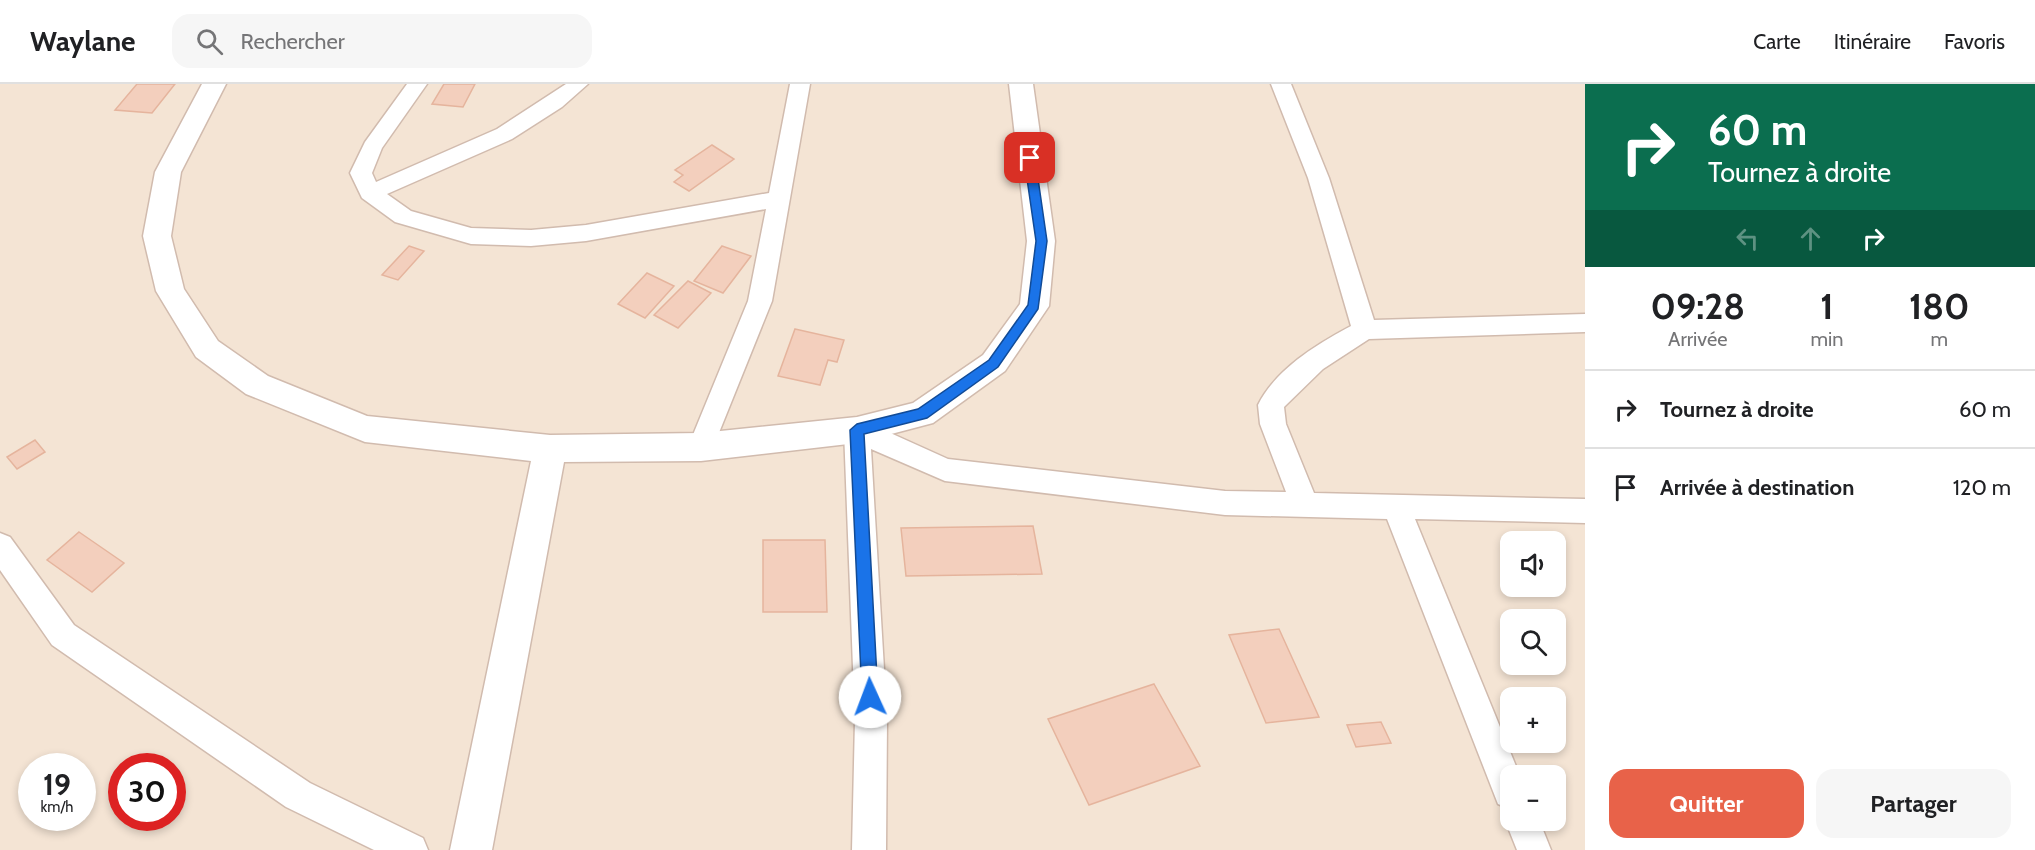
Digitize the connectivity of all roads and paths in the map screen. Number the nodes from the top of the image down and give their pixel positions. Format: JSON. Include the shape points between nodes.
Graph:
{"nodes":[{"id":1,"x":214,"y":84,"type":"edge"},
{"id":2,"x":417,"y":84,"type":"edge"},
{"id":3,"x":578,"y":84,"type":"edge"},
{"id":4,"x":800,"y":84,"type":"edge"},
{"id":5,"x":1022,"y":84,"type":"edge"},
{"id":6,"x":1281,"y":84,"type":"edge"},
{"id":7,"x":370,"y":194,"type":"junction"},
{"id":8,"x":779,"y":199,"type":"junction"},
{"id":9,"x":1585,"y":323,"type":"edge"},
{"id":10,"x":1365,"y":330,"type":"junction"},
{"id":11,"x":857,"y":430,"type":"junction"},
{"id":12,"x":701,"y":447,"type":"junction"},
{"id":13,"x":550,"y":449,"type":"junction"},
{"id":14,"x":1305,"y":504,"type":"junction"},
{"id":15,"x":1395,"y":507,"type":"junction"},
{"id":16,"x":1585,"y":511,"type":"edge"},
{"id":17,"x":0,"y":546,"type":"edge"},
{"id":18,"x":1500,"y":767,"type":"edge"},
{"id":19,"x":1526,"y":831,"type":"edge"},
{"id":20,"x":411,"y":850,"type":"edge"},
{"id":21,"x":471,"y":850,"type":"edge"},
{"id":22,"x":869,"y":850,"type":"edge"},
{"id":23,"x":1534,"y":850,"type":"edge"}],
"edges":[{"from":1,"to":13,"type":"street","via":[[168,172],[157,236],[170,291],[207,349],[258,385],[365,429]]},
{"from":2,"to":7,"type":"street","via":[[364,164],[361,173]]},
{"from":3,"to":7,"type":"street","via":[[553,105],[491,143]]},
{"from":4,"to":8,"type":"street"},
{"from":5,"to":11,"type":"street","via":[[1041,241],[1034,306],[994,363],[922,414]]},
{"from":6,"to":10,"type":"street","via":[[1309,148]]},
{"from":7,"to":8,"type":"street","via":[[403,217],[471,236],[531,238],[586,233]]},
{"from":8,"to":12,"type":"street","via":[[760,301]]},
{"from":9,"to":10,"type":"street"},
{"from":10,"to":14,"type":"street","via":[[1328,349],[1283,388],[1271,405],[1273,424]]},
{"from":11,"to":12,"type":"street"},
{"from":11,"to":14,"type":"street","via":[[945,470],[1225,503]]},
{"from":11,"to":22,"type":"street","via":[[871,720]]},
{"from":12,"to":13,"type":"street"},
{"from":13,"to":21,"type":"street"},
{"from":14,"to":15,"type":"street"},
{"from":15,"to":16,"type":"street"},
{"from":15,"to":18,"type":"street"},
{"from":17,"to":20,"type":"street","via":[[63,635],[298,795]]},
{"from":19,"to":23,"type":"street"}]}
